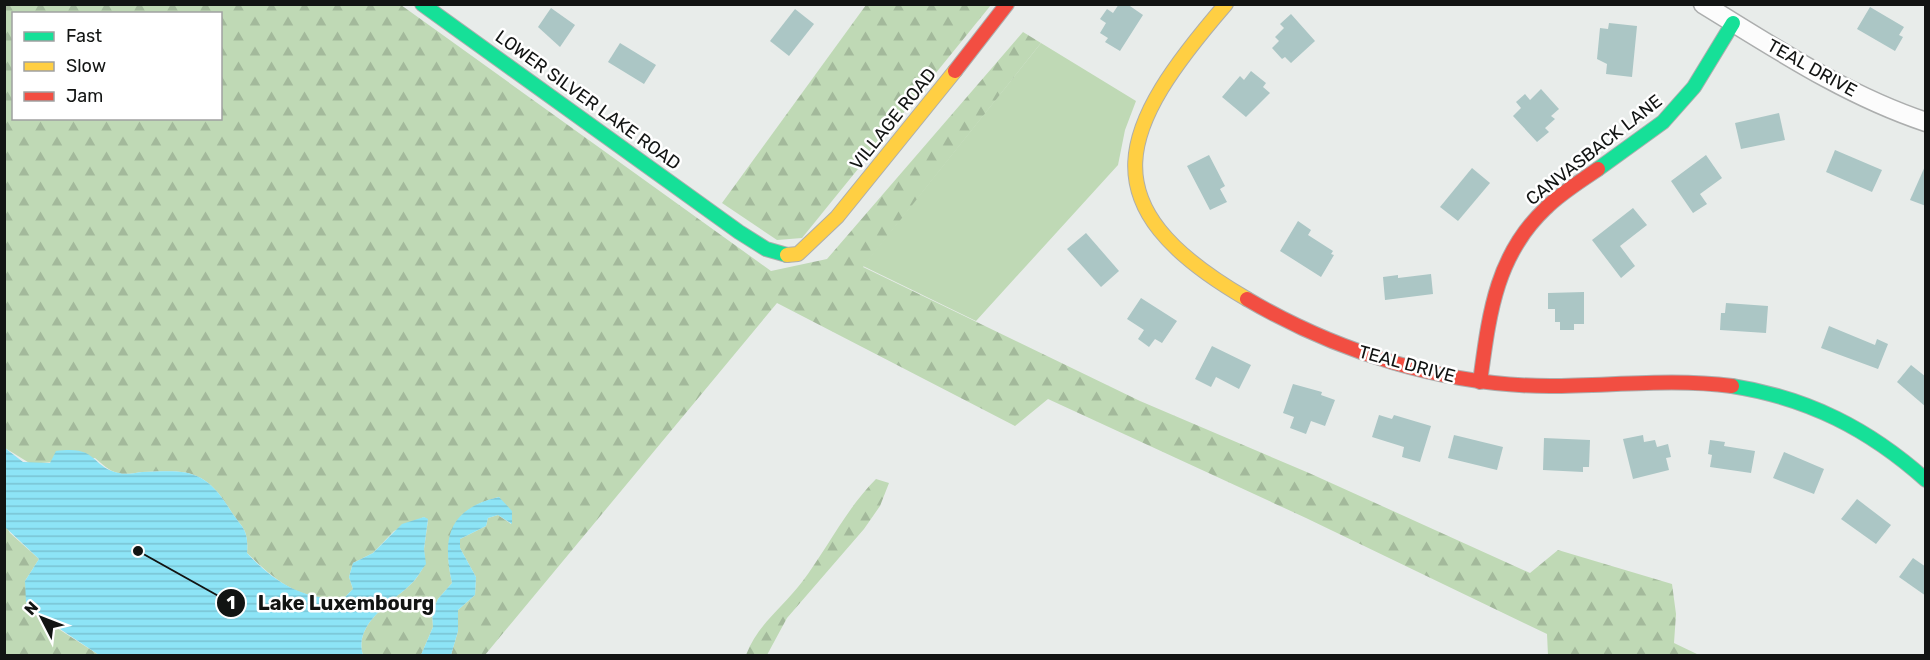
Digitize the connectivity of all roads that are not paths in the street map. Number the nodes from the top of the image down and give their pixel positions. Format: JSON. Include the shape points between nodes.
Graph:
{"nodes":[{"id":1,"x":422,"y":4,"type":"edge"},
{"id":2,"x":1007,"y":4,"type":"edge"},
{"id":3,"x":1226,"y":4,"type":"edge"},
{"id":4,"x":1702,"y":4,"type":"edge"},
{"id":5,"x":1733,"y":23,"type":"junction"},
{"id":6,"x":1926,"y":122,"type":"edge"},
{"id":7,"x":804,"y":251,"type":"joint"},
{"id":8,"x":1480,"y":382,"type":"junction"},
{"id":9,"x":1926,"y":480,"type":"edge"}],
"edges":[{"from":1,"to":7,"type":"street","name":"LOWER SILVER LAKE ROAD","via":[[731,226],[774,252]]},
{"from":2,"to":7,"type":"street","name":"VILLAGE ROAD","via":[[843,210]]},
{"from":3,"to":8,"type":"street","name":"TEAL DRIVE","via":[[1176,67],[1141,126],[1136,140],[1134,176],[1148,217],[1199,267],[1303,330],[1380,360]]},
{"from":4,"to":5,"type":"street","name":"TEAL DRIVE"},
{"from":5,"to":6,"type":"street","name":"TEAL DRIVE","via":[[1829,80]]},
{"from":5,"to":8,"type":"street","name":"CANVASBACK LANE","via":[[1694,87],[1669,116],[1546,207],[1518,240],[1497,279]]},
{"from":8,"to":9,"type":"street","name":"TEAL DRIVE","via":[[1573,386],[1692,384],[1764,391],[1830,412],[1892,450]]}]}
